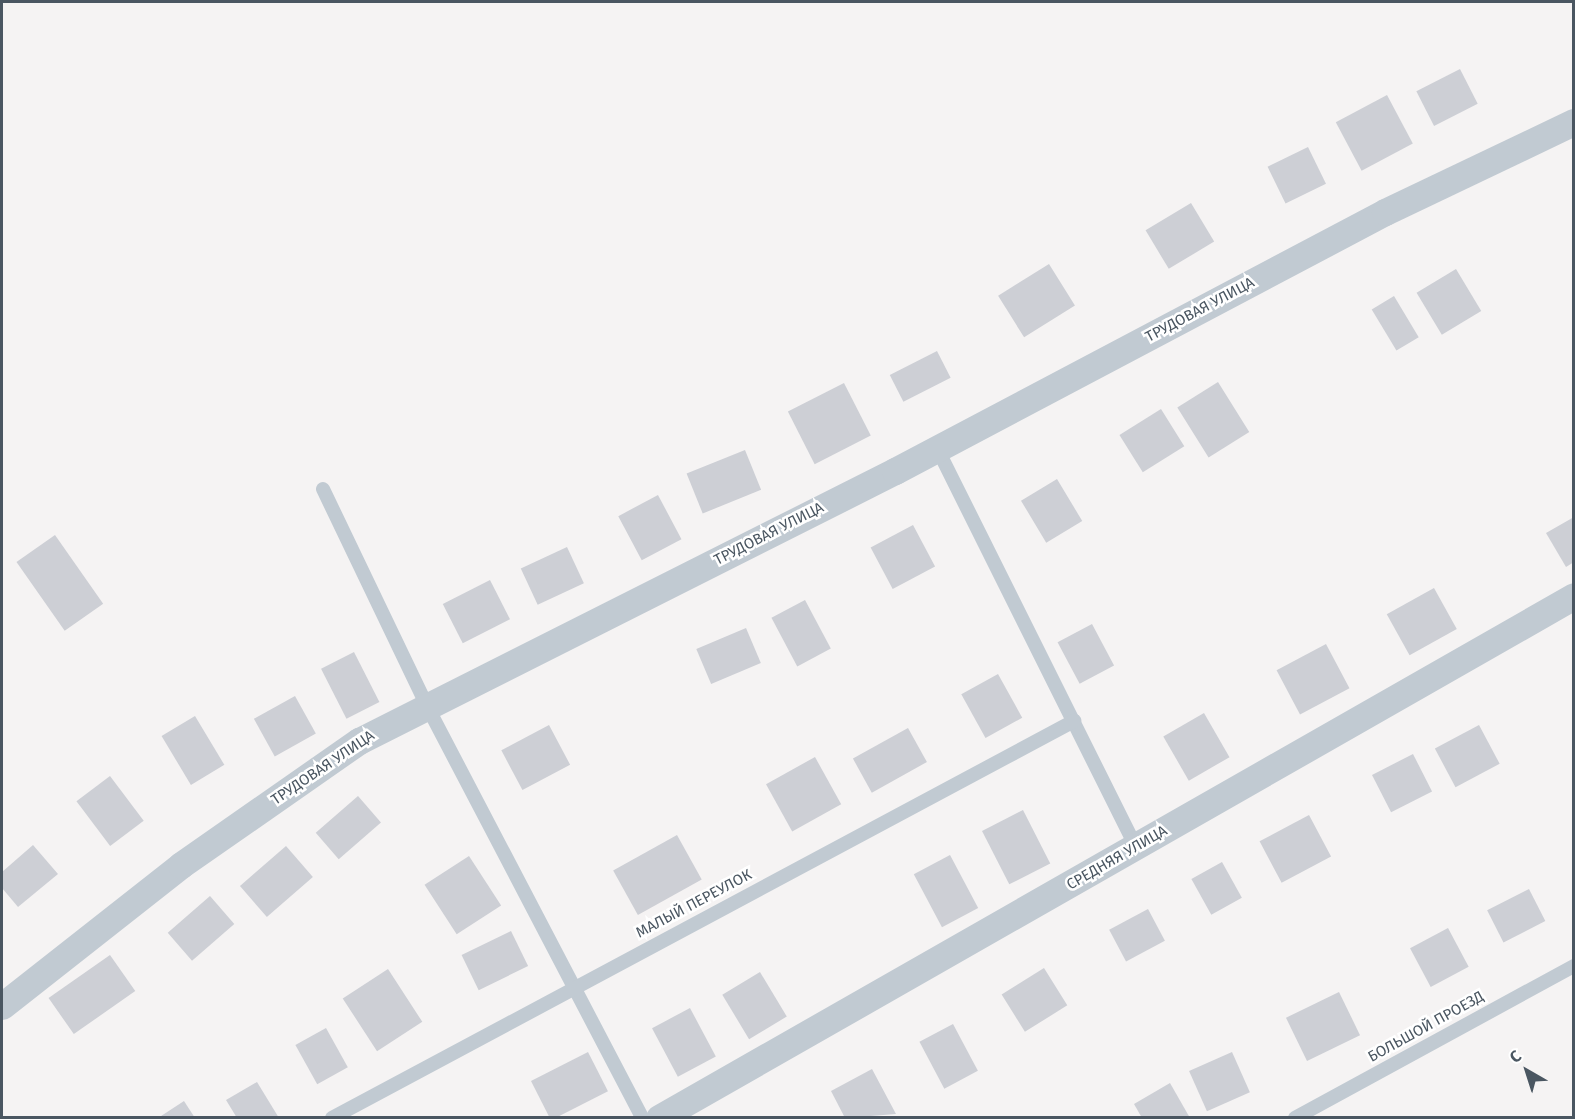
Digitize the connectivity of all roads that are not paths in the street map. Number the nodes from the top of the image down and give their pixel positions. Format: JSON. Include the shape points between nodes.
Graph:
{"nodes":[{"id":1,"x":1574,"y":122,"type":"edge"},
{"id":2,"x":937,"y":448,"type":"junction"},
{"id":3,"x":323,"y":489,"type":"dead end"},
{"id":4,"x":1574,"y":596,"type":"edge"},
{"id":5,"x":427,"y":706,"type":"junction"},
{"id":6,"x":1074,"y":720,"type":"junction"},
{"id":7,"x":1137,"y":847,"type":"junction"},
{"id":8,"x":1574,"y":966,"type":"edge"},
{"id":9,"x":574,"y":987,"type":"junction"},
{"id":10,"x":2,"y":1006,"type":"edge"},
{"id":11,"x":332,"y":1118,"type":"edge"},
{"id":12,"x":642,"y":1118,"type":"edge"},
{"id":13,"x":659,"y":1118,"type":"edge"},
{"id":14,"x":1295,"y":1118,"type":"edge"}],
"edges":[{"from":1,"to":2,"type":"street","name":"ТРУДОВАЯ УЛИЦА","via":[[1384,212]]},
{"from":2,"to":5,"type":"street","name":"ТРУДОВАЯ УЛИЦА"},
{"from":2,"to":6,"type":"lane"},
{"from":3,"to":5,"type":"lane"},
{"from":4,"to":7,"type":"street","name":"СРЕДНЯЯ УЛИЦА"},
{"from":5,"to":9,"type":"lane"},
{"from":5,"to":10,"type":"street","name":"ТРУДОВАЯ УЛИЦА","via":[[359,741],[181,865]]},
{"from":6,"to":7,"type":"lane"},
{"from":6,"to":9,"type":"lane","name":"МАЛЫЙ ПЕРЕУЛОК"},
{"from":7,"to":13,"type":"street","name":"СРЕДНЯЯ УЛИЦА"},
{"from":8,"to":14,"type":"lane","name":"БОЛЬШОЙ ПРОЕЗД"},
{"from":9,"to":11,"type":"lane","name":"МАЛЫЙ ПЕРЕУЛОК"},
{"from":9,"to":12,"type":"lane"}]}
